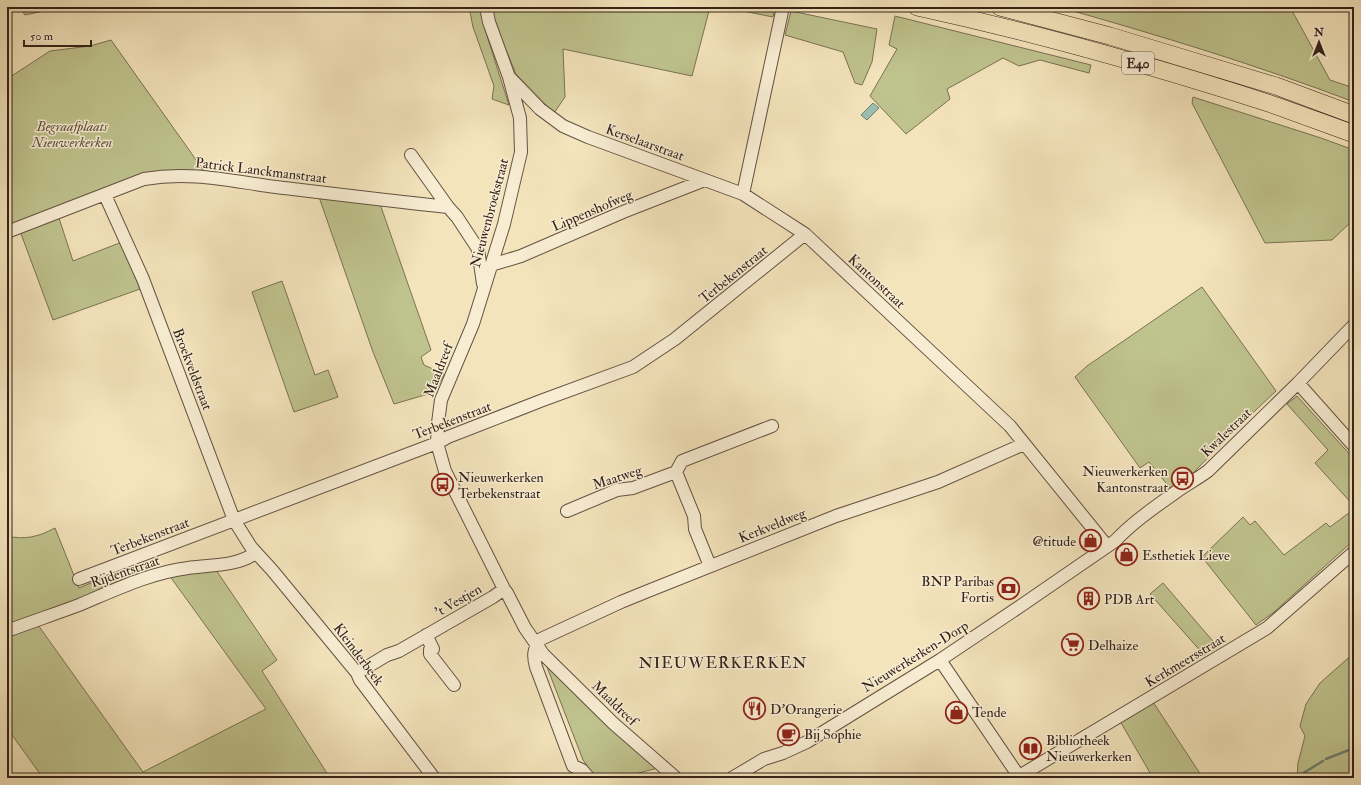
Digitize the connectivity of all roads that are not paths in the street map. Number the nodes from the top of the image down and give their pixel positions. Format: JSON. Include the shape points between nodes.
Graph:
{"nodes":[{"id":1,"x":486,"y":7,"type":"edge"},
{"id":2,"x":783,"y":7,"type":"edge"},
{"id":3,"x":917,"y":7,"type":"edge"},
{"id":4,"x":1000,"y":7,"type":"edge"},
{"id":5,"x":508,"y":77,"type":"junction"},
{"id":6,"x":540,"y":109,"type":"junction"},
{"id":7,"x":1354,"y":115,"type":"edge"},
{"id":8,"x":520,"y":118,"type":"junction"},
{"id":9,"x":1354,"y":134,"type":"edge"},
{"id":10,"x":411,"y":154,"type":"dead end"},
{"id":11,"x":705,"y":180,"type":"junction"},
{"id":12,"x":743,"y":194,"type":"junction"},
{"id":13,"x":105,"y":195,"type":"junction"},
{"id":14,"x":448,"y":207,"type":"junction"},
{"id":15,"x":7,"y":232,"type":"edge"},
{"id":16,"x":805,"y":234,"type":"junction"},
{"id":17,"x":491,"y":265,"type":"junction"},
{"id":18,"x":484,"y":287,"type":"junction"},
{"id":19,"x":1354,"y":325,"type":"edge"},
{"id":20,"x":1298,"y":383,"type":"junction"},
{"id":21,"x":772,"y":426,"type":"dead end"},
{"id":22,"x":437,"y":443,"type":"junction"},
{"id":23,"x":1024,"y":444,"type":"junction"},
{"id":24,"x":1354,"y":446,"type":"edge"},
{"id":25,"x":676,"y":472,"type":"junction"},
{"id":26,"x":567,"y":511,"type":"dead end"},
{"id":27,"x":234,"y":520,"type":"junction"},
{"id":28,"x":1107,"y":546,"type":"junction"},
{"id":29,"x":1354,"y":552,"type":"edge"},
{"id":30,"x":255,"y":553,"type":"junction"},
{"id":31,"x":710,"y":566,"type":"junction"},
{"id":32,"x":79,"y":579,"type":"dead end"},
{"id":33,"x":504,"y":589,"type":"junction"},
{"id":34,"x":7,"y":631,"type":"edge"},
{"id":35,"x":426,"y":635,"type":"junction"},
{"id":36,"x":537,"y":645,"type":"junction"},
{"id":37,"x":940,"y":660,"type":"junction"},
{"id":38,"x":357,"y":673,"type":"junction"},
{"id":39,"x":454,"y":684,"type":"dead end"},
{"id":40,"x":1018,"y":777,"type":"edge"},
{"id":41,"x":434,"y":778,"type":"edge"},
{"id":42,"x":589,"y":778,"type":"edge"},
{"id":43,"x":676,"y":778,"type":"edge"},
{"id":44,"x":732,"y":778,"type":"edge"}],
"edges":[{"from":1,"to":5,"type":"street","name":"Nieuwenbroekstraat"},
{"from":2,"to":12,"type":"street"},
{"from":3,"to":9,"type":"highway","number":"E40","via":[[1107,54],[1270,104]]},
{"from":4,"to":7,"type":"highway","number":"E40","via":[[1118,38],[1276,86]]},
{"from":5,"to":6,"type":"street","name":"Kerselaarstraat"},
{"from":5,"to":8,"type":"street","name":"Nieuwenbroekstraat"},
{"from":6,"to":8,"type":"street","via":[[528,109]]},
{"from":6,"to":11,"type":"street","name":"Kerselaarstraat","via":[[563,126],[588,137]]},
{"from":8,"to":17,"type":"street","name":"Nieuwenbroekstraat","via":[[521,152],[504,224]]},
{"from":10,"to":14,"type":"street","name":"Maaldreef"},
{"from":11,"to":12,"type":"street","name":"Kerselaarstraat"},
{"from":11,"to":17,"type":"street","name":"Lippenshofweg","via":[[521,256]]},
{"from":12,"to":16,"type":"street","name":"Kantonstraat"},
{"from":13,"to":14,"type":"street","name":"Patrick Lanckmanstraat","via":[[144,179],[188,176],[215,177]]},
{"from":13,"to":15,"type":"street","name":"Patrick Lanckmanstraat"},
{"from":13,"to":27,"type":"street","name":"Broekveldstraat","via":[[143,279]]},
{"from":14,"to":18,"type":"street","name":"Maaldreef","via":[[478,249]]},
{"from":16,"to":22,"type":"street","name":"Terbekenstraat","via":[[675,339],[634,367]]},
{"from":16,"to":23,"type":"street","name":"Kantonstraat","via":[[1010,426]]},
{"from":17,"to":18,"type":"street","name":"Nieuwenbroekstraat"},
{"from":18,"to":22,"type":"street","name":"Maaldreef","via":[[473,324],[441,400]]},
{"from":19,"to":20,"type":"street","name":"Kwalestraat"},
{"from":20,"to":24,"type":"street"},
{"from":20,"to":28,"type":"street","name":"Kwalestraat","via":[[1208,472],[1172,495]]},
{"from":21,"to":25,"type":"street","name":"Maatweg","via":[[682,461]]},
{"from":22,"to":27,"type":"street","name":"Terbekenstraat"},
{"from":22,"to":33,"type":"street","name":"Maaldreef","via":[[445,471]]},
{"from":23,"to":28,"type":"street","name":"Kantonstraat"},
{"from":23,"to":31,"type":"street","name":"Kerkveldweg","via":[[938,482],[836,516]]},
{"from":25,"to":26,"type":"street","name":"Maatweg","via":[[633,488],[617,490]]},
{"from":25,"to":31,"type":"street"},
{"from":27,"to":30,"type":"street","name":"Broekveldstraat"},
{"from":27,"to":32,"type":"street","name":"Terbekenstraat"},
{"from":28,"to":37,"type":"street","name":"Nieuwerkerken-Dorp"},
{"from":29,"to":40,"type":"street","name":"Kerkmeersstraat","via":[[1267,628]]},
{"from":30,"to":34,"type":"street","name":"Rijdentstraat","via":[[238,562],[185,568],[145,577]]},
{"from":30,"to":38,"type":"street","name":"Kleinderbeek"},
{"from":31,"to":36,"type":"street","name":"Kerkveldweg","via":[[621,602],[541,640]]},
{"from":33,"to":35,"type":"street","name":"'t Vestjen"},
{"from":33,"to":36,"type":"street","name":"Maaldreef"},
{"from":35,"to":38,"type":"street","name":"'t Vestjen"},
{"from":35,"to":39,"type":"street","name":"'t Vestjen","via":[[434,648],[430,650],[430,654]]},
{"from":36,"to":42,"type":"street","via":[[534,660],[573,766],[582,770]]},
{"from":36,"to":43,"type":"street","name":"Maaldreef","via":[[612,723]]},
{"from":37,"to":40,"type":"street"},
{"from":37,"to":44,"type":"street","name":"Nieuwerkerken-Dorp","via":[[807,742],[764,759]]},
{"from":38,"to":41,"type":"street","name":"Kleinderbeek"}]}
